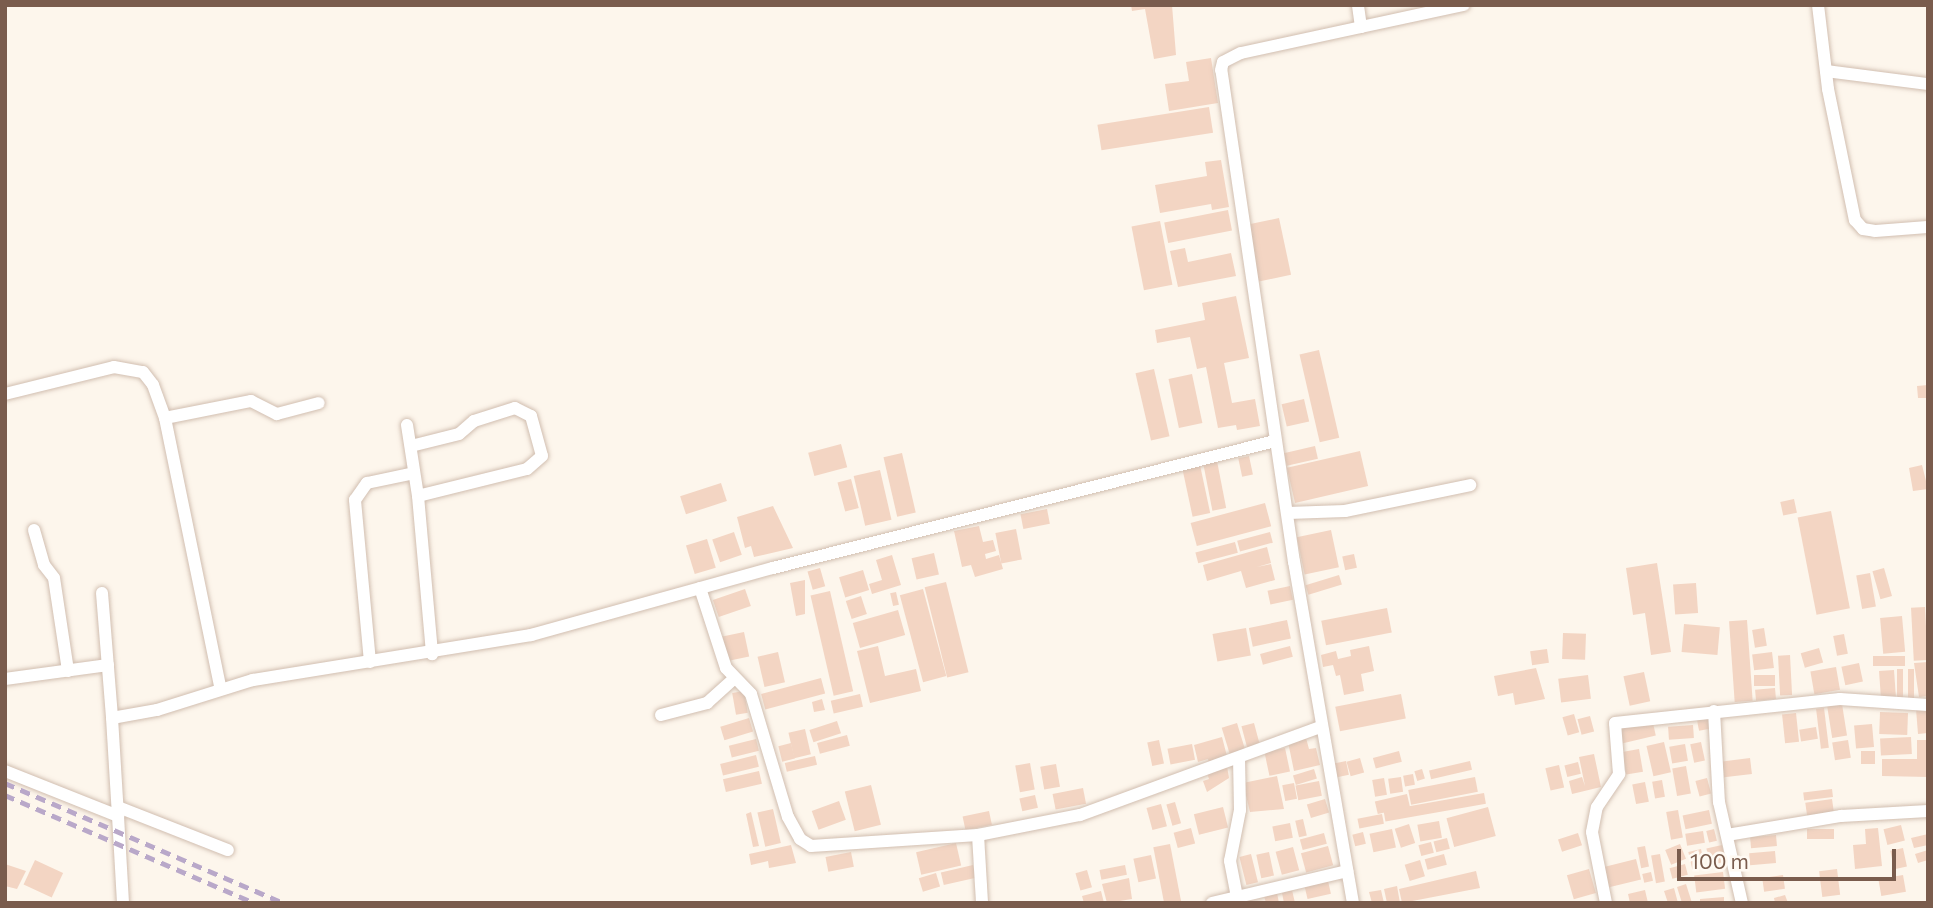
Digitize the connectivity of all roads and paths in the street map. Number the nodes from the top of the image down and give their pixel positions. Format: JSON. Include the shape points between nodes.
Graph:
{"nodes":[{"id":1,"x":1358,"y":5,"type":"edge"},
{"id":2,"x":1464,"y":5,"type":"edge"},
{"id":3,"x":1818,"y":5,"type":"edge"},
{"id":4,"x":1361,"y":27,"type":"junction"},
{"id":5,"x":1826,"y":71,"type":"junction"},
{"id":6,"x":1928,"y":83,"type":"edge"},
{"id":7,"x":1928,"y":227,"type":"edge"},
{"id":8,"x":5,"y":394,"type":"edge"},
{"id":9,"x":319,"y":403,"type":"dead end"},
{"id":10,"x":164,"y":418,"type":"junction"},
{"id":11,"x":407,"y":425,"type":"dead end"},
{"id":12,"x":1275,"y":441,"type":"junction"},
{"id":13,"x":411,"y":446,"type":"junction"},
{"id":14,"x":414,"y":473,"type":"junction"},
{"id":15,"x":1470,"y":485,"type":"dead end"},
{"id":16,"x":418,"y":496,"type":"junction"},
{"id":17,"x":1288,"y":513,"type":"junction"},
{"id":18,"x":34,"y":530,"type":"dead end"},
{"id":19,"x":700,"y":588,"type":"junction"},
{"id":20,"x":102,"y":593,"type":"dead end"},
{"id":21,"x":432,"y":654,"type":"junction"},
{"id":22,"x":370,"y":662,"type":"junction"},
{"id":23,"x":108,"y":665,"type":"junction"},
{"id":24,"x":68,"y":671,"type":"junction"},
{"id":25,"x":5,"y":679,"type":"edge"},
{"id":26,"x":734,"y":679,"type":"junction"},
{"id":27,"x":220,"y":687,"type":"junction"},
{"id":28,"x":1928,"y":705,"type":"edge"},
{"id":29,"x":1714,"y":711,"type":"junction"},
{"id":30,"x":661,"y":715,"type":"dead end"},
{"id":31,"x":112,"y":718,"type":"junction"},
{"id":32,"x":1320,"y":727,"type":"junction"},
{"id":33,"x":1240,"y":760,"type":"junction"},
{"id":34,"x":5,"y":771,"type":"edge"},
{"id":35,"x":118,"y":811,"type":"junction"},
{"id":36,"x":1928,"y":811,"type":"edge"},
{"id":37,"x":978,"y":835,"type":"junction"},
{"id":38,"x":1727,"y":835,"type":"junction"},
{"id":39,"x":228,"y":850,"type":"dead end"},
{"id":40,"x":1347,"y":871,"type":"junction"},
{"id":41,"x":1237,"y":897,"type":"junction"},
{"id":42,"x":123,"y":903,"type":"edge"},
{"id":43,"x":982,"y":903,"type":"edge"},
{"id":44,"x":1212,"y":903,"type":"edge"},
{"id":45,"x":1353,"y":903,"type":"edge"},
{"id":46,"x":1606,"y":903,"type":"edge"},
{"id":47,"x":1742,"y":903,"type":"edge"}],
"edges":[{"from":1,"to":4,"type":"street"},
{"from":2,"to":4,"type":"street"},
{"from":3,"to":5,"type":"street"},
{"from":4,"to":12,"type":"street","via":[[1241,53],[1223,62],[1221,70]]},
{"from":5,"to":6,"type":"street"},
{"from":5,"to":7,"type":"street","via":[[1855,220],[1863,229],[1875,231]]},
{"from":8,"to":10,"type":"street","via":[[114,367],[133,368],[153,385]]},
{"from":9,"to":10,"type":"street","via":[[277,414],[255,401],[244,401]]},
{"from":10,"to":27,"type":"street"},
{"from":11,"to":13,"type":"street"},
{"from":12,"to":17,"type":"street"},
{"from":12,"to":19,"type":"street"},
{"from":13,"to":14,"type":"street"},
{"from":13,"to":16,"type":"street","via":[[460,434],[474,421],[515,408],[531,416],[542,456],[527,469]]},
{"from":14,"to":16,"type":"street"},
{"from":14,"to":22,"type":"street","via":[[366,483],[355,500]]},
{"from":15,"to":17,"type":"street","via":[[1345,511]]},
{"from":16,"to":21,"type":"street"},
{"from":17,"to":32,"type":"street"},
{"from":18,"to":24,"type":"street","via":[[42,559],[54,578]]},
{"from":19,"to":21,"type":"street","via":[[531,635]]},
{"from":19,"to":26,"type":"street","via":[[723,660]]},
{"from":20,"to":23,"type":"street"},
{"from":21,"to":22,"type":"street"},
{"from":22,"to":27,"type":"street"},
{"from":23,"to":24,"type":"street"},
{"from":23,"to":31,"type":"street"},
{"from":24,"to":25,"type":"street"},
{"from":26,"to":30,"type":"street","via":[[706,703]]},
{"from":26,"to":37,"type":"street","via":[[751,694],[793,830],[811,846]]},
{"from":27,"to":31,"type":"street","via":[[157,710]]},
{"from":28,"to":29,"type":"street","via":[[1840,699]]},
{"from":29,"to":38,"type":"street","via":[[1719,802]]},
{"from":29,"to":46,"type":"street","via":[[1615,723],[1619,774],[1597,807],[1592,832]]},
{"from":31,"to":35,"type":"street"},
{"from":32,"to":33,"type":"street"},
{"from":32,"to":40,"type":"street"},
{"from":33,"to":37,"type":"street","via":[[1080,815]]},
{"from":33,"to":41,"type":"street","via":[[1241,810],[1230,861]]},
{"from":34,"to":35,"type":"street"},
{"from":35,"to":39,"type":"street"},
{"from":35,"to":42,"type":"street"},
{"from":36,"to":38,"type":"street","via":[[1841,816]]},
{"from":37,"to":43,"type":"street"},
{"from":38,"to":47,"type":"street"},
{"from":40,"to":41,"type":"street"},
{"from":40,"to":45,"type":"street"},
{"from":41,"to":44,"type":"street"}]}
